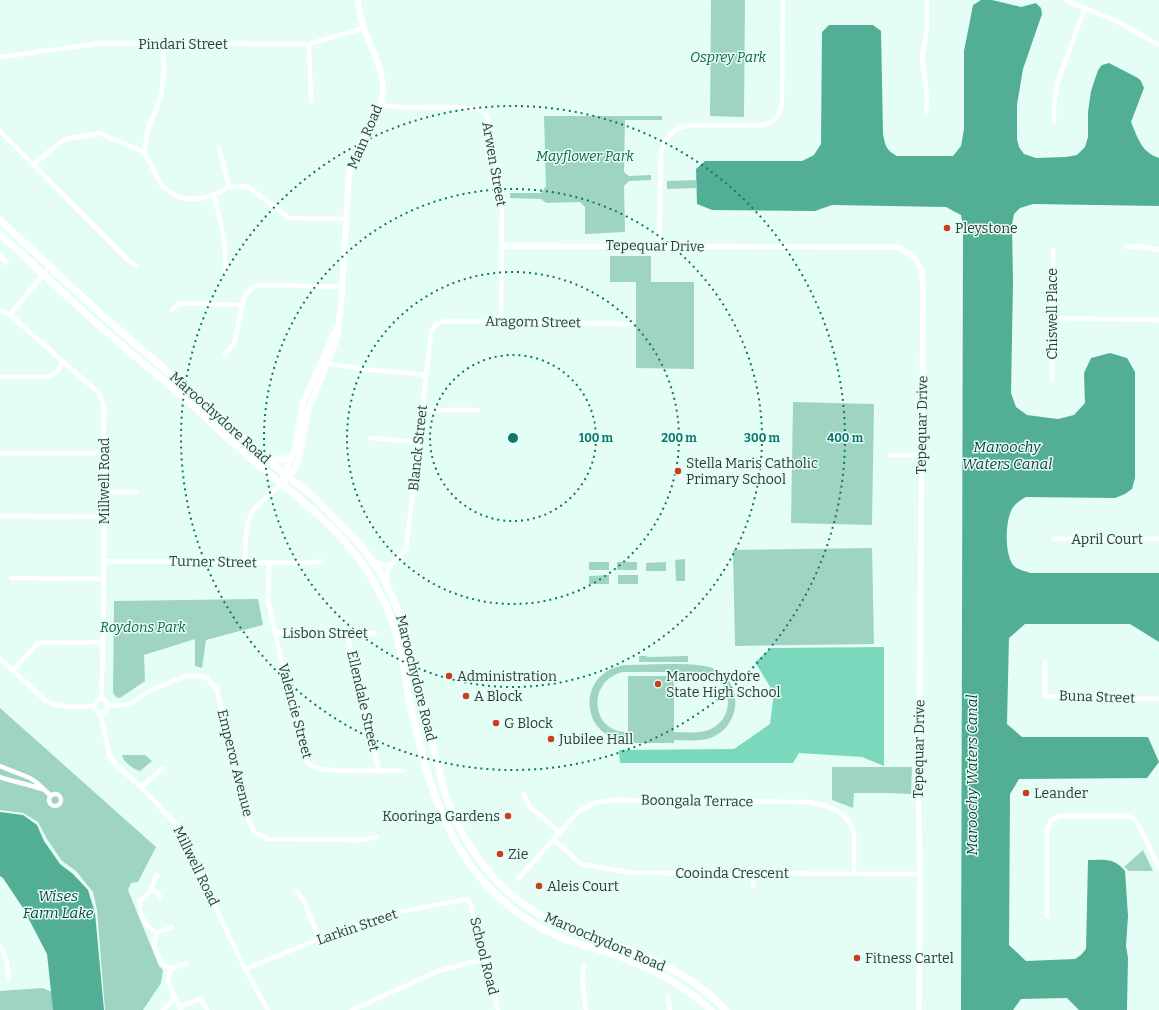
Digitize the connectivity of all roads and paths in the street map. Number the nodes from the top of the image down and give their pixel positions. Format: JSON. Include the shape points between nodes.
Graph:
{"nodes":[{"id":1,"x":358,"y":0,"type":"edge"},
{"id":2,"x":783,"y":0,"type":"edge"},
{"id":3,"x":927,"y":0,"type":"edge"},
{"id":4,"x":1065,"y":0,"type":"edge"},
{"id":5,"x":1085,"y":8,"type":"junction"},
{"id":6,"x":364,"y":28,"type":"junction"},
{"id":7,"x":163,"y":44,"type":"junction"},
{"id":8,"x":309,"y":44,"type":"junction"},
{"id":9,"x":1159,"y":45,"type":"edge"},
{"id":10,"x":0,"y":57,"type":"edge"},
{"id":11,"x":311,"y":101,"type":"dead end"},
{"id":12,"x":381,"y":105,"type":"junction"},
{"id":13,"x":926,"y":114,"type":"dead end"},
{"id":14,"x":1054,"y":122,"type":"dead end"},
{"id":15,"x":0,"y":131,"type":"edge"},
{"id":16,"x":219,"y":147,"type":"dead end"},
{"id":17,"x":144,"y":152,"type":"junction"},
{"id":18,"x":34,"y":164,"type":"junction"},
{"id":19,"x":229,"y":187,"type":"junction"},
{"id":20,"x":214,"y":195,"type":"junction"},
{"id":21,"x":346,"y":219,"type":"junction"},
{"id":22,"x":0,"y":220,"type":"edge"},
{"id":23,"x":0,"y":234,"type":"edge"},
{"id":24,"x":502,"y":246,"type":"junction"},
{"id":25,"x":1127,"y":246,"type":"dead end"},
{"id":26,"x":660,"y":247,"type":"junction"},
{"id":27,"x":1053,"y":250,"type":"dead end"},
{"id":28,"x":1159,"y":250,"type":"edge"},
{"id":29,"x":0,"y":255,"type":"edge"},
{"id":30,"x":7,"y":263,"type":"dead end"},
{"id":31,"x":137,"y":266,"type":"dead end"},
{"id":32,"x":49,"y":267,"type":"junction"},
{"id":33,"x":226,"y":272,"type":"dead end"},
{"id":34,"x":43,"y":274,"type":"junction"},
{"id":35,"x":342,"y":287,"type":"junction"},
{"id":36,"x":243,"y":305,"type":"junction"},
{"id":37,"x":0,"y":310,"type":"edge"},
{"id":38,"x":172,"y":310,"type":"dead end"},
{"id":39,"x":10,"y":315,"type":"junction"},
{"id":40,"x":1052,"y":318,"type":"junction"},
{"id":41,"x":1159,"y":320,"type":"edge"},
{"id":42,"x":501,"y":322,"type":"junction"},
{"id":43,"x":631,"y":324,"type":"dead end"},
{"id":44,"x":436,"y":325,"type":"joint"},
{"id":45,"x":224,"y":355,"type":"dead end"},
{"id":46,"x":64,"y":363,"type":"junction"},
{"id":47,"x":324,"y":363,"type":"junction"},
{"id":48,"x":426,"y":375,"type":"junction"},
{"id":49,"x":0,"y":377,"type":"edge"},
{"id":50,"x":1052,"y":379,"type":"dead end"},
{"id":51,"x":422,"y":410,"type":"junction"},
{"id":52,"x":478,"y":410,"type":"dead end"},
{"id":53,"x":370,"y":438,"type":"dead end"},
{"id":54,"x":419,"y":442,"type":"junction"},
{"id":55,"x":0,"y":453,"type":"edge"},
{"id":56,"x":103,"y":453,"type":"junction"},
{"id":57,"x":890,"y":455,"type":"dead end"},
{"id":58,"x":921,"y":455,"type":"junction"},
{"id":59,"x":291,"y":459,"type":"junction"},
{"id":60,"x":267,"y":460,"type":"junction"},
{"id":61,"x":287,"y":475,"type":"junction"},
{"id":62,"x":282,"y":483,"type":"junction"},
{"id":63,"x":103,"y":492,"type":"junction"},
{"id":64,"x":137,"y":492,"type":"dead end"},
{"id":65,"x":0,"y":516,"type":"edge"},
{"id":66,"x":103,"y":517,"type":"junction"},
{"id":67,"x":1054,"y":539,"type":"dead end"},
{"id":68,"x":1159,"y":539,"type":"edge"},
{"id":69,"x":370,"y":558,"type":"junction"},
{"id":70,"x":104,"y":561,"type":"junction"},
{"id":71,"x":321,"y":561,"type":"dead end"},
{"id":72,"x":246,"y":562,"type":"junction"},
{"id":73,"x":269,"y":562,"type":"junction"},
{"id":74,"x":389,"y":566,"type":"junction"},
{"id":75,"x":11,"y":578,"type":"dead end"},
{"id":76,"x":104,"y":579,"type":"junction"},
{"id":77,"x":386,"y":583,"type":"junction"},
{"id":78,"x":275,"y":633,"type":"junction"},
{"id":79,"x":347,"y":633,"type":"junction"},
{"id":80,"x":375,"y":633,"type":"dead end"},
{"id":81,"x":102,"y":642,"type":"junction"},
{"id":82,"x":0,"y":659,"type":"edge"},
{"id":83,"x":1045,"y":662,"type":"dead end"},
{"id":84,"x":13,"y":670,"type":"junction"},
{"id":85,"x":1159,"y":699,"type":"edge"},
{"id":86,"x":101,"y":700,"type":"junction"},
{"id":87,"x":94,"y":706,"type":"junction"},
{"id":88,"x":108,"y":706,"type":"junction"},
{"id":89,"x":100,"y":713,"type":"junction"},
{"id":90,"x":0,"y":766,"type":"edge"},
{"id":91,"x":163,"y":768,"type":"dead end"},
{"id":92,"x":379,"y":770,"type":"junction"},
{"id":93,"x":403,"y":771,"type":"dead end"},
{"id":94,"x":0,"y":777,"type":"edge"},
{"id":95,"x":142,"y":787,"type":"junction"},
{"id":96,"x":43,"y":790,"type":"junction"},
{"id":97,"x":524,"y":794,"type":"dead end"},
{"id":98,"x":51,"y":796,"type":"dead end"},
{"id":99,"x":560,"y":833,"type":"junction"},
{"id":100,"x":377,"y":837,"type":"dead end"},
{"id":101,"x":554,"y":840,"type":"junction"},
{"id":102,"x":1159,"y":868,"type":"edge"},
{"id":103,"x":753,"y":873,"type":"junction"},
{"id":104,"x":854,"y":873,"type":"junction"},
{"id":105,"x":920,"y":874,"type":"junction"},
{"id":106,"x":157,"y":875,"type":"dead end"},
{"id":107,"x":518,"y":879,"type":"dead end"},
{"id":108,"x":753,"y":886,"type":"dead end"},
{"id":109,"x":151,"y":888,"type":"junction"},
{"id":110,"x":297,"y":891,"type":"dead end"},
{"id":111,"x":160,"y":897,"type":"dead end"},
{"id":112,"x":470,"y":903,"type":"joint"},
{"id":113,"x":1047,"y":916,"type":"dead end"},
{"id":114,"x":172,"y":927,"type":"dead end"},
{"id":115,"x":156,"y":933,"type":"junction"},
{"id":116,"x":319,"y":939,"type":"junction"},
{"id":117,"x":0,"y":946,"type":"edge"},
{"id":118,"x":484,"y":959,"type":"junction"},
{"id":119,"x":186,"y":964,"type":"dead end"},
{"id":120,"x":584,"y":965,"type":"dead end"},
{"id":121,"x":170,"y":969,"type":"junction"},
{"id":122,"x":245,"y":969,"type":"junction"},
{"id":123,"x":9,"y":979,"type":"dead end"},
{"id":124,"x":668,"y":997,"type":"dead end"},
{"id":125,"x":175,"y":999,"type":"junction"},
{"id":126,"x":180,"y":1008,"type":"edge"},
{"id":127,"x":207,"y":1009,"type":"dead end"},
{"id":128,"x":163,"y":1010,"type":"edge"},
{"id":129,"x":268,"y":1010,"type":"edge"},
{"id":130,"x":352,"y":1010,"type":"edge"},
{"id":131,"x":498,"y":1010,"type":"edge"},
{"id":132,"x":586,"y":1010,"type":"edge"},
{"id":133,"x":670,"y":1010,"type":"edge"},
{"id":134,"x":711,"y":1010,"type":"edge"},
{"id":135,"x":725,"y":1010,"type":"edge"},
{"id":136,"x":919,"y":1010,"type":"edge"}],
"edges":[{"from":1,"to":6,"type":"main road","name":"Main Road"},
{"from":2,"to":26,"type":"street","via":[[782,101],[777,118],[763,125],[695,124],[684,126],[668,136],[661,152]]},
{"from":3,"to":13,"type":"street","via":[[927,29],[922,58],[927,96]]},
{"from":4,"to":5,"type":"street"},
{"from":5,"to":9,"type":"street"},
{"from":5,"to":14,"type":"street","via":[[1057,84]]},
{"from":6,"to":8,"type":"street","name":"Pindari Street"},
{"from":6,"to":12,"type":"main road","name":"Main Road","via":[[381,78]]},
{"from":7,"to":8,"type":"street","name":"Pindari Street"},
{"from":7,"to":10,"type":"street","name":"Pindari Street","via":[[102,43]]},
{"from":7,"to":17,"type":"street","via":[[161,97],[148,129]]},
{"from":8,"to":11,"type":"street"},
{"from":12,"to":21,"type":"main road","name":"Main Road","via":[[354,158],[349,174]]},
{"from":12,"to":24,"type":"street","name":"Arwen Street","via":[[476,108],[485,113],[502,197]]},
{"from":15,"to":18,"type":"street"},
{"from":16,"to":19,"type":"street"},
{"from":17,"to":18,"type":"street","via":[[99,133],[62,140]]},
{"from":17,"to":20,"type":"street","via":[[162,186],[180,198],[200,199]]},
{"from":18,"to":31,"type":"street","via":[[128,260]]},
{"from":19,"to":20,"type":"street"},
{"from":19,"to":21,"type":"street","via":[[247,186],[289,218]]},
{"from":20,"to":33,"type":"street","via":[[224,238]]},
{"from":21,"to":35,"type":"main road","name":"Main Road"},
{"from":22,"to":32,"type":"main road","name":"Maroochydore Road"},
{"from":23,"to":34,"type":"main road","name":"Maroochydore Road"},
{"from":24,"to":26,"type":"street","name":"Tepequar Drive"},
{"from":24,"to":42,"type":"street","name":"Arwen Street"},
{"from":25,"to":28,"type":"street"},
{"from":26,"to":58,"type":"street","name":"Tepequar Drive","via":[[899,247],[915,258],[922,271],[923,293]]},
{"from":27,"to":40,"type":"street","name":"Chiswell Place"},
{"from":29,"to":30,"type":"street"},
{"from":32,"to":34,"type":"street"},
{"from":32,"to":60,"type":"main road","name":"Maroochydore Road"},
{"from":34,"to":39,"type":"street"},
{"from":34,"to":62,"type":"main road","name":"Maroochydore Road","via":[[100,327]]},
{"from":35,"to":36,"type":"street","via":[[259,285],[252,288],[244,298]]},
{"from":35,"to":47,"type":"main road","name":"Main Road","via":[[337,338]]},
{"from":36,"to":38,"type":"street","via":[[179,303]]},
{"from":36,"to":45,"type":"street","via":[[234,344]]},
{"from":37,"to":39,"type":"street","name":"Millwell Road"},
{"from":39,"to":46,"type":"street","name":"Millwell Road"},
{"from":40,"to":41,"type":"street"},
{"from":40,"to":50,"type":"street","name":"Chiswell Place"},
{"from":42,"to":43,"type":"street","name":"Aragorn Street"},
{"from":42,"to":44,"type":"street","name":"Aragorn Street","via":[[448,321]]},
{"from":44,"to":48,"type":"street","name":"Blanck Street","via":[[431,333]]},
{"from":46,"to":49,"type":"street","via":[[48,377]]},
{"from":46,"to":56,"type":"street","name":"Millwell Road","via":[[100,394],[104,408]]},
{"from":47,"to":48,"type":"street"},
{"from":47,"to":59,"type":"main road","name":"Main Road","via":[[303,404]]},
{"from":47,"to":61,"type":"main road","name":"Main Road","via":[[308,411],[298,458],[294,470]]},
{"from":48,"to":51,"type":"street","name":"Blanck Street"},
{"from":51,"to":52,"type":"street"},
{"from":51,"to":54,"type":"street","name":"Blanck Street"},
{"from":53,"to":54,"type":"street"},
{"from":54,"to":74,"type":"street","name":"Blanck Street","via":[[406,550]]},
{"from":55,"to":56,"type":"street"},
{"from":56,"to":63,"type":"street","name":"Millwell Road"},
{"from":57,"to":58,"type":"street"},
{"from":58,"to":105,"type":"street","name":"Tepequar Drive","via":[[918,780]]},
{"from":59,"to":60,"type":"main road"},
{"from":59,"to":61,"type":"main road","name":"Main Road"},
{"from":60,"to":61,"type":"main road","name":"Maroochydore Road"},
{"from":61,"to":62,"type":"main road","name":"Main Road"},
{"from":61,"to":69,"type":"main road","name":"Maroochydore Road","via":[[328,510]]},
{"from":62,"to":72,"type":"street","via":[[256,508],[250,518],[246,530]]},
{"from":62,"to":134,"type":"main road","name":"Maroochydore Road","via":[[340,537],[367,569],[380,592],[399,642],[420,743],[439,806],[458,848],[477,874],[501,899],[538,926],[564,938],[637,963],[676,984]]},
{"from":63,"to":64,"type":"street"},
{"from":63,"to":66,"type":"street","name":"Millwell Road"},
{"from":65,"to":66,"type":"street"},
{"from":66,"to":70,"type":"street","name":"Millwell Road"},
{"from":67,"to":68,"type":"street","name":"April Court"},
{"from":69,"to":74,"type":"street","via":[[379,564]]},
{"from":69,"to":77,"type":"main road","name":"Maroochydore Road"},
{"from":70,"to":72,"type":"street","name":"Turner Street"},
{"from":70,"to":76,"type":"street","name":"Millwell Road"},
{"from":71,"to":73,"type":"street","name":"Turner Street"},
{"from":72,"to":73,"type":"street","name":"Turner Street"},
{"from":73,"to":78,"type":"street","name":"Valencie Street","via":[[268,602]]},
{"from":74,"to":77,"type":"street"},
{"from":75,"to":76,"type":"street"},
{"from":76,"to":81,"type":"street","name":"Millwell Road"},
{"from":77,"to":135,"type":"main road","name":"Maroochydore Road","via":[[404,625],[448,802],[463,836],[482,865],[505,890],[543,918],[659,963],[696,984]]},
{"from":78,"to":79,"type":"street","name":"Lisbon Street"},
{"from":78,"to":92,"type":"street","name":"Valencie Street","via":[[304,758],[309,765],[342,771]]},
{"from":79,"to":80,"type":"street","name":"Lisbon Street"},
{"from":79,"to":92,"type":"street","name":"Ellendale Street"},
{"from":81,"to":84,"type":"street","via":[[38,643]]},
{"from":81,"to":86,"type":"street","name":"Millwell Road"},
{"from":82,"to":84,"type":"street"},
{"from":83,"to":85,"type":"street","name":"Buna Street","via":[[1045,696]]},
{"from":84,"to":87,"type":"street","via":[[52,704]]},
{"from":86,"to":87,"type":"street","via":[[96,701]]},
{"from":86,"to":88,"type":"street"},
{"from":87,"to":89,"type":"street"},
{"from":88,"to":89,"type":"street","via":[[106,711]]},
{"from":88,"to":100,"type":"street","name":"Emperor Avenue","via":[[130,704],[151,690],[186,676],[206,678],[217,689],[248,819],[255,833],[268,839],[362,840]]},
{"from":89,"to":95,"type":"street","name":"Millwell Road","via":[[110,757]]},
{"from":90,"to":96,"type":"street","via":[[30,778]]},
{"from":91,"to":95,"type":"street"},
{"from":92,"to":93,"type":"street","name":"Valencie Street"},
{"from":94,"to":96,"type":"street"},
{"from":95,"to":122,"type":"street","name":"Millwell Road","via":[[175,823]]},
{"from":96,"to":98,"type":"street"},
{"from":97,"to":99,"type":"street","via":[[529,806]]},
{"from":99,"to":101,"type":"street","name":"Boongala Terrace"},
{"from":99,"to":104,"type":"street","name":"Boongala Terrace","via":[[579,811],[602,801],[814,803],[834,809],[850,821],[854,833]]},
{"from":101,"to":103,"type":"street","name":"Cooinda Crescent","via":[[576,860],[586,865],[632,873]]},
{"from":101,"to":107,"type":"street","name":"Boongala Terrace"},
{"from":102,"to":113,"type":"street","via":[[1134,819],[1127,816],[1061,816],[1051,820],[1047,830]]},
{"from":103,"to":104,"type":"street","name":"Cooinda Crescent"},
{"from":103,"to":108,"type":"street"},
{"from":104,"to":105,"type":"street","name":"Cooinda Crescent"},
{"from":105,"to":136,"type":"street","name":"Tepequar Drive"},
{"from":106,"to":109,"type":"street"},
{"from":109,"to":111,"type":"street"},
{"from":109,"to":115,"type":"street","via":[[140,901],[139,910],[146,926]]},
{"from":110,"to":116,"type":"street","via":[[304,901]]},
{"from":112,"to":116,"type":"street","name":"Larkin Street","via":[[463,899],[383,915]]},
{"from":112,"to":118,"type":"street","name":"School Road"},
{"from":114,"to":115,"type":"street"},
{"from":115,"to":121,"type":"street","via":[[154,946],[161,963]]},
{"from":116,"to":122,"type":"street","name":"Larkin Street"},
{"from":117,"to":123,"type":"street","via":[[6,959]]},
{"from":118,"to":130,"type":"street","via":[[438,971]]},
{"from":118,"to":131,"type":"street","name":"School Road"},
{"from":119,"to":121,"type":"street"},
{"from":120,"to":132,"type":"street","via":[[582,978]]},
{"from":121,"to":125,"type":"street","via":[[168,982]]},
{"from":122,"to":129,"type":"street","name":"Millwell Road"},
{"from":124,"to":133,"type":"street"},
{"from":125,"to":126,"type":"street"},
{"from":125,"to":128,"type":"street"},
{"from":126,"to":127,"type":"street","via":[[200,999]]}]}
